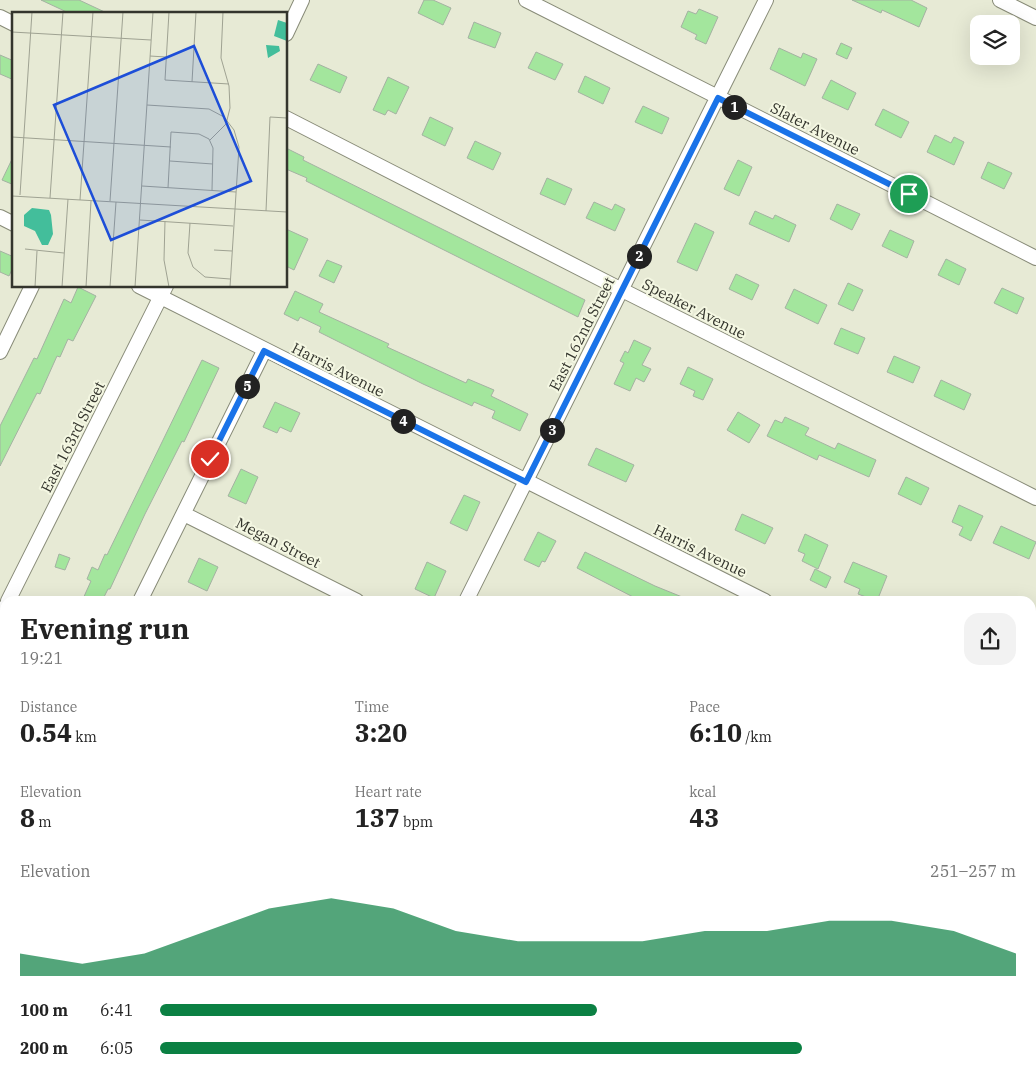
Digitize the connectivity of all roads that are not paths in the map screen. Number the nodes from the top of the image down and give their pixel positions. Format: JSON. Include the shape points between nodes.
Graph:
{"nodes":[{"id":1,"x":302,"y":0,"type":"edge"},
{"id":2,"x":526,"y":0,"type":"edge"},
{"id":3,"x":766,"y":0,"type":"edge"},
{"id":4,"x":1000,"y":0,"type":"edge"},
{"id":5,"x":0,"y":17,"type":"edge"},
{"id":6,"x":1036,"y":18,"type":"edge"},
{"id":7,"x":12,"y":23,"type":"edge"},
{"id":8,"x":288,"y":30,"type":"edge"},
{"id":9,"x":718,"y":98,"type":"junction"},
{"id":10,"x":288,"y":119,"type":"edge"},
{"id":11,"x":0,"y":217,"type":"edge"},
{"id":12,"x":12,"y":223,"type":"edge"},
{"id":13,"x":1036,"y":258,"type":"edge"},
{"id":14,"x":31,"y":288,"type":"edge"},
{"id":15,"x":147,"y":288,"type":"edge"},
{"id":16,"x":622,"y":290,"type":"junction"},
{"id":17,"x":163,"y":292,"type":"edge"},
{"id":18,"x":264,"y":351,"type":"junction"},
{"id":19,"x":0,"y":352,"type":"edge"},
{"id":20,"x":526,"y":482,"type":"junction"},
{"id":21,"x":1036,"y":498,"type":"edge"},
{"id":22,"x":184,"y":514,"type":"junction"},
{"id":23,"x":11,"y":596,"type":"edge"},
{"id":24,"x":143,"y":596,"type":"edge"},
{"id":25,"x":344,"y":596,"type":"edge"},
{"id":26,"x":469,"y":596,"type":"edge"},
{"id":27,"x":755,"y":596,"type":"edge"}],
"edges":[{"from":1,"to":8,"type":"street"},
{"from":2,"to":9,"type":"street","name":"Slater Avenue"},
{"from":3,"to":9,"type":"street","name":"East 162nd Street"},
{"from":4,"to":6,"type":"street"},
{"from":5,"to":7,"type":"street"},
{"from":9,"to":13,"type":"street","name":"Slater Avenue"},
{"from":9,"to":16,"type":"street","name":"East 162nd Street"},
{"from":10,"to":16,"type":"street","name":"Speaker Avenue"},
{"from":11,"to":12,"type":"street"},
{"from":14,"to":19,"type":"street"},
{"from":15,"to":17,"type":"street","name":"Harris Avenue"},
{"from":16,"to":20,"type":"street","name":"East 162nd Street"},
{"from":16,"to":21,"type":"street","name":"Speaker Avenue"},
{"from":17,"to":18,"type":"street","name":"Harris Avenue"},
{"from":17,"to":23,"type":"street","name":"East 163rd Street"},
{"from":18,"to":20,"type":"street","name":"Harris Avenue"},
{"from":18,"to":22,"type":"street"},
{"from":20,"to":26,"type":"street","name":"East 162nd Street"},
{"from":20,"to":27,"type":"street","name":"Harris Avenue"},
{"from":22,"to":24,"type":"street"},
{"from":22,"to":25,"type":"street","name":"Megan Street"}]}
